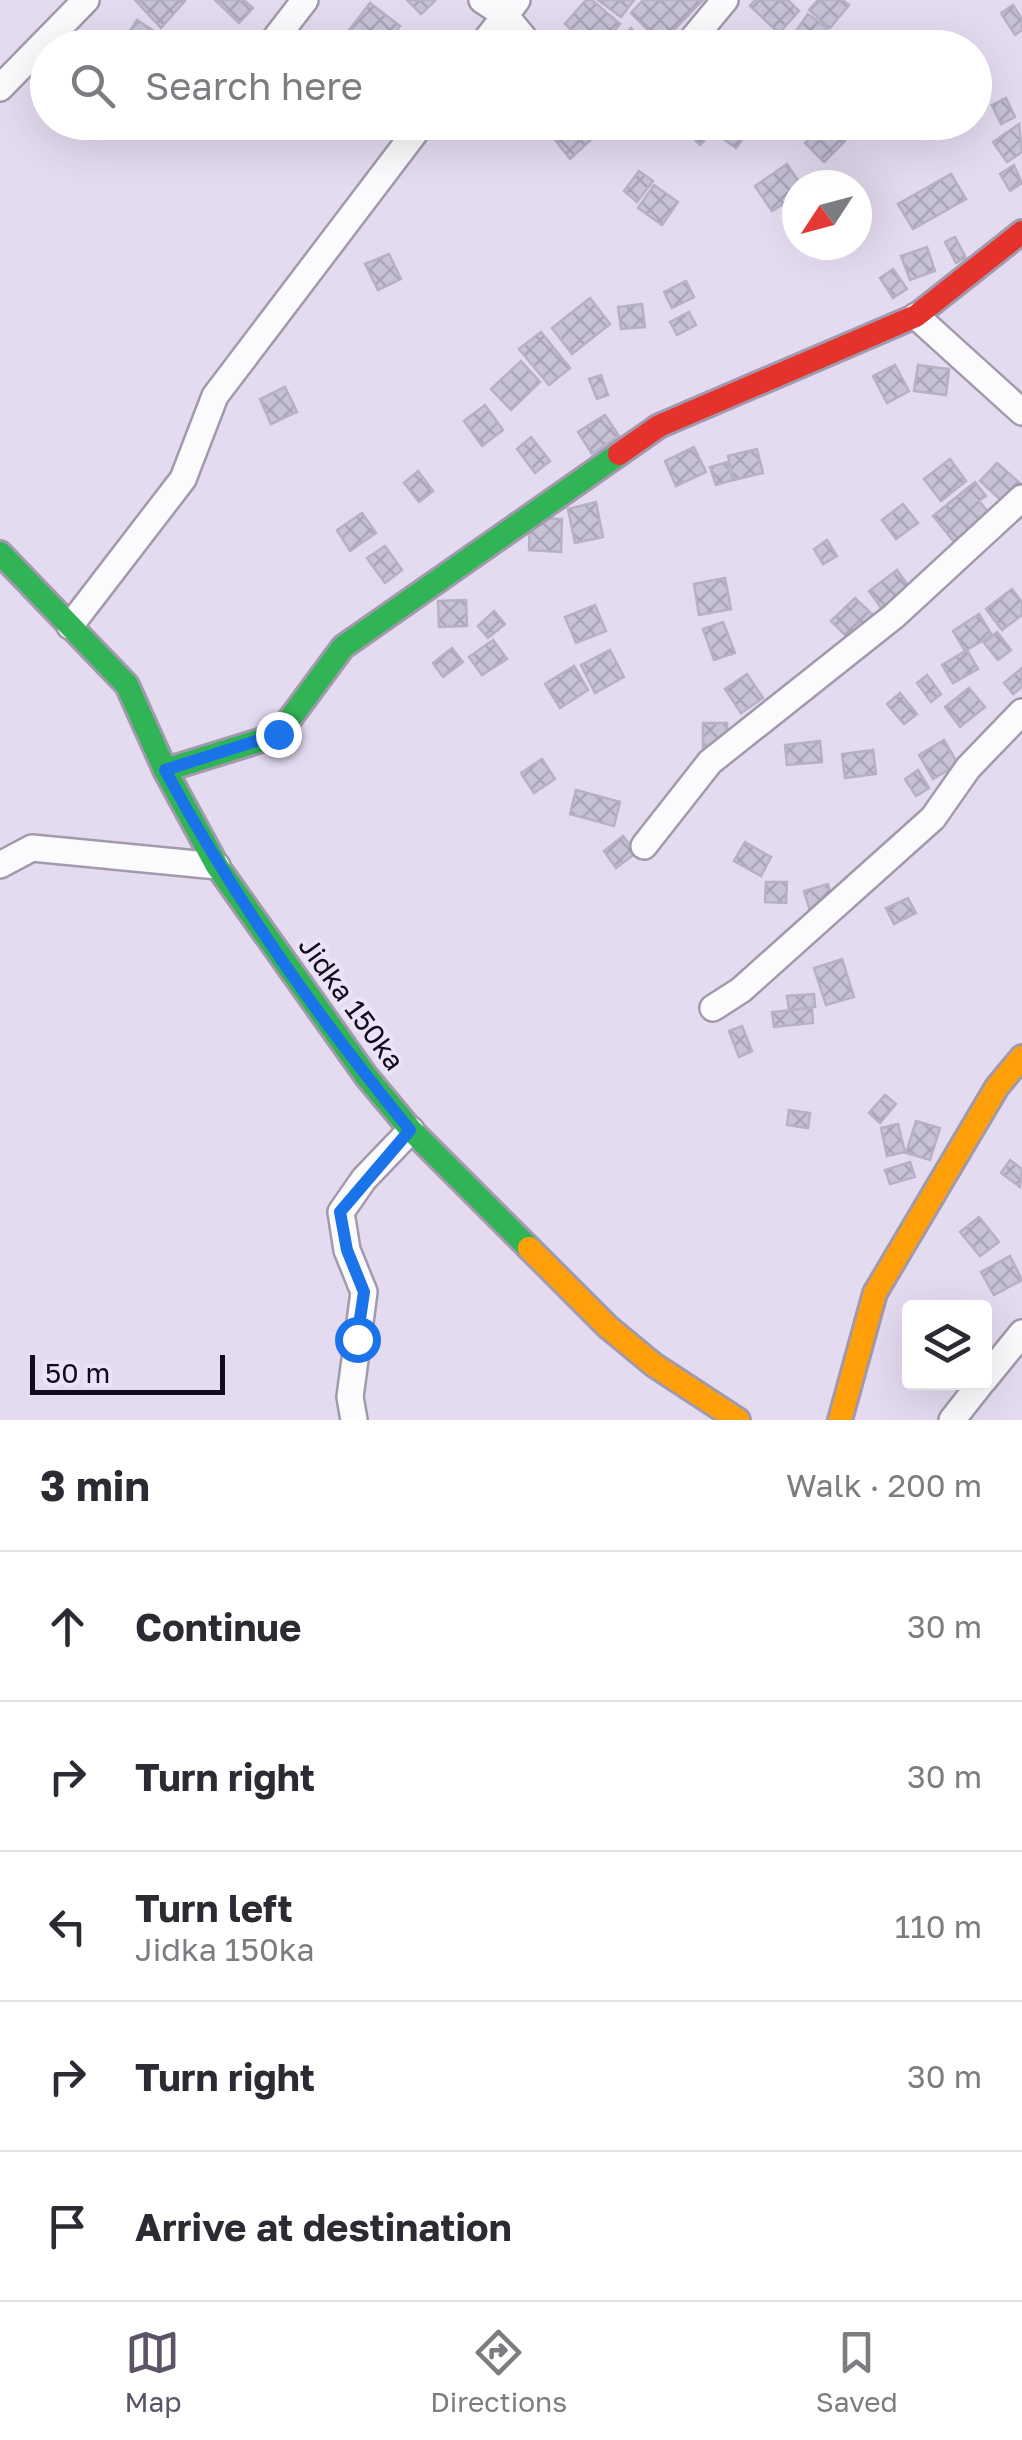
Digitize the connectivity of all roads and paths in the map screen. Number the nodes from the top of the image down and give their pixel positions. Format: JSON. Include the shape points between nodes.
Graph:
{"nodes":[{"id":1,"x":86,"y":0,"type":"edge"},
{"id":2,"x":306,"y":0,"type":"edge"},
{"id":3,"x":482,"y":0,"type":"edge"},
{"id":4,"x":725,"y":0,"type":"edge"},
{"id":5,"x":511,"y":7,"type":"edge"},
{"id":6,"x":57,"y":30,"type":"edge"},
{"id":7,"x":282,"y":30,"type":"edge"},
{"id":8,"x":494,"y":30,"type":"edge"},
{"id":9,"x":523,"y":30,"type":"edge"},
{"id":10,"x":700,"y":30,"type":"edge"},
{"id":11,"x":30,"y":57,"type":"edge"},
{"id":12,"x":0,"y":88,"type":"edge"},
{"id":13,"x":409,"y":140,"type":"edge"},
{"id":14,"x":1022,"y":232,"type":"edge"},
{"id":15,"x":916,"y":316,"type":"junction"},
{"id":16,"x":1022,"y":412,"type":"edge"},
{"id":17,"x":1022,"y":498,"type":"edge"},
{"id":18,"x":0,"y":554,"type":"edge"},
{"id":19,"x":70,"y":626,"type":"junction"},
{"id":20,"x":1022,"y":712,"type":"edge"},
{"id":21,"x":165,"y":770,"type":"junction"},
{"id":22,"x":644,"y":846,"type":"dead end"},
{"id":23,"x":0,"y":865,"type":"edge"},
{"id":24,"x":217,"y":866,"type":"junction"},
{"id":25,"x":713,"y":1008,"type":"dead end"},
{"id":26,"x":1022,"y":1058,"type":"edge"},
{"id":27,"x":410,"y":1130,"type":"junction"},
{"id":28,"x":1022,"y":1332,"type":"edge"},
{"id":29,"x":992,"y":1370,"type":"edge"},
{"id":30,"x":976,"y":1390,"type":"edge"},
{"id":31,"x":354,"y":1420,"type":"edge"},
{"id":32,"x":738,"y":1420,"type":"edge"},
{"id":33,"x":840,"y":1420,"type":"edge"},
{"id":34,"x":952,"y":1420,"type":"edge"}],
"edges":[{"from":1,"to":6,"type":"street"},
{"from":2,"to":7,"type":"street"},
{"from":3,"to":5,"type":"street"},
{"from":4,"to":10,"type":"street"},
{"from":5,"to":8,"type":"street"},
{"from":5,"to":9,"type":"street"},
{"from":11,"to":12,"type":"street"},
{"from":13,"to":19,"type":"street","via":[[215,396],[183,479]]},
{"from":14,"to":15,"type":"street"},
{"from":15,"to":16,"type":"street"},
{"from":15,"to":21,"type":"street","via":[[660,426],[343,648],[278,734]]},
{"from":17,"to":22,"type":"street","via":[[894,616],[710,762]]},
{"from":18,"to":19,"type":"street","name":"Jidka 150ka"},
{"from":19,"to":21,"type":"street","name":"Jidka 150ka","via":[[127,685]]},
{"from":20,"to":25,"type":"street","via":[[968,768],[934,818],[742,990]]},
{"from":21,"to":24,"type":"street","name":"Jidka 150ka"},
{"from":23,"to":24,"type":"street","via":[[32,848]]},
{"from":24,"to":27,"type":"street","name":"Jidka 150ka"},
{"from":26,"to":33,"type":"street","via":[[996,1087],[875,1293]]},
{"from":27,"to":31,"type":"street","via":[[340,1212],[364,1292],[350,1397]]},
{"from":27,"to":32,"type":"street","name":"Jidka 150ka","via":[[608,1327]]},
{"from":28,"to":29,"type":"street"},
{"from":30,"to":34,"type":"street"}]}
